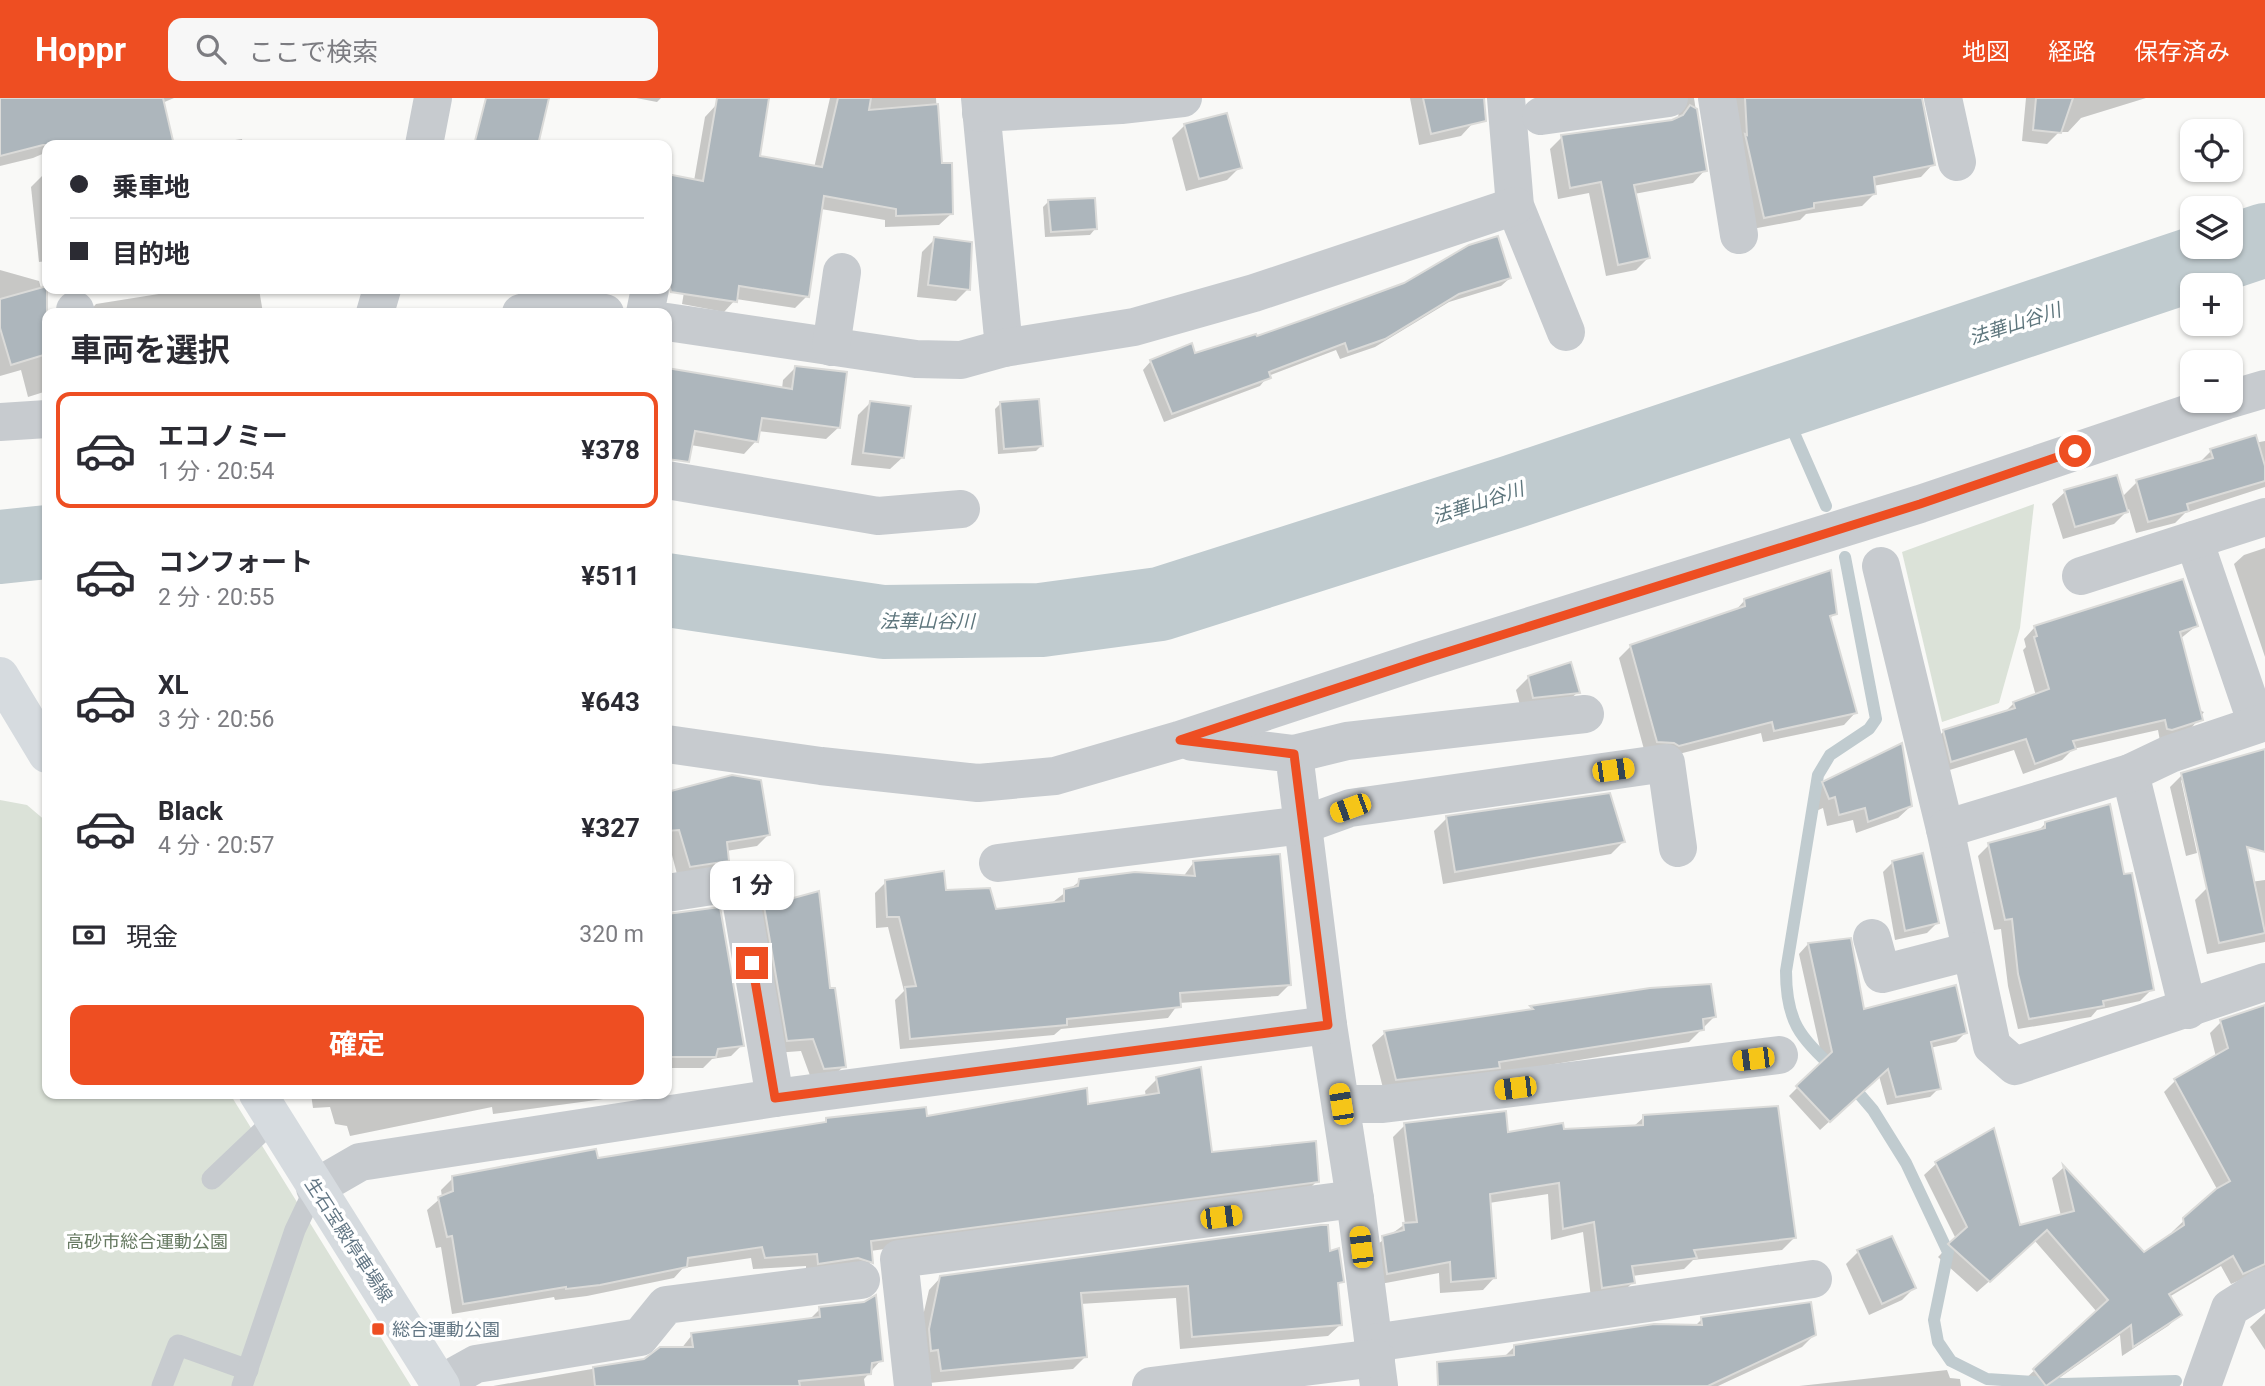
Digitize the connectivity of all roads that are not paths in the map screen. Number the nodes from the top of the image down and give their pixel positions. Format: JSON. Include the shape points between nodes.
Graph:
{"nodes":[{"id":1,"x":433,"y":98,"type":"edge"},
{"id":2,"x":1184,"y":98,"type":"edge"},
{"id":3,"x":1506,"y":98,"type":"edge"},
{"id":4,"x":1669,"y":98,"type":"edge"},
{"id":5,"x":1717,"y":98,"type":"edge"},
{"id":6,"x":1943,"y":98,"type":"edge"},
{"id":7,"x":980,"y":106,"type":"edge"},
{"id":8,"x":1541,"y":116,"type":"dead end"},
{"id":9,"x":425,"y":140,"type":"edge"},
{"id":10,"x":1957,"y":162,"type":"dead end"},
{"id":11,"x":1514,"y":206,"type":"junction"},
{"id":12,"x":1740,"y":234,"type":"dead end"},
{"id":13,"x":842,"y":272,"type":"dead end"},
{"id":14,"x":539,"y":308,"type":"edge"},
{"id":15,"x":571,"y":308,"type":"edge"},
{"id":16,"x":672,"y":324,"type":"edge"},
{"id":17,"x":1566,"y":332,"type":"dead end"},
{"id":18,"x":831,"y":347,"type":"junction"},
{"id":19,"x":1004,"y":348,"type":"junction"},
{"id":20,"x":2265,"y":389,"type":"edge"},
{"id":21,"x":2243,"y":395,"type":"edge"},
{"id":22,"x":2189,"y":413,"type":"edge"},
{"id":23,"x":42,"y":419,"type":"edge"},
{"id":24,"x":0,"y":422,"type":"edge"},
{"id":25,"x":672,"y":481,"type":"edge"},
{"id":26,"x":961,"y":509,"type":"dead end"},
{"id":27,"x":2265,"y":517,"type":"edge"},
{"id":28,"x":2194,"y":540,"type":"junction"},
{"id":29,"x":1881,"y":566,"type":"dead end"},
{"id":30,"x":2081,"y":576,"type":"dead end"},
{"id":31,"x":16,"y":704,"type":"edge"},
{"id":32,"x":1585,"y":715,"type":"dead end"},
{"id":33,"x":2261,"y":723,"type":"edge"},
{"id":34,"x":1180,"y":740,"type":"junction"},
{"id":35,"x":672,"y":745,"type":"edge"},
{"id":36,"x":42,"y":746,"type":"edge"},
{"id":37,"x":1294,"y":754,"type":"junction"},
{"id":38,"x":2130,"y":773,"type":"junction"},
{"id":39,"x":1303,"y":825,"type":"junction"},
{"id":40,"x":1945,"y":829,"type":"junction"},
{"id":41,"x":1678,"y":848,"type":"dead end"},
{"id":42,"x":998,"y":863,"type":"dead end"},
{"id":43,"x":672,"y":892,"type":"edge"},
{"id":44,"x":1872,"y":938,"type":"dead end"},
{"id":45,"x":1971,"y":951,"type":"junction"},
{"id":46,"x":2265,"y":982,"type":"edge"},
{"id":47,"x":2188,"y":1010,"type":"junction"},
{"id":48,"x":1328,"y":1025,"type":"junction"},
{"id":49,"x":1779,"y":1055,"type":"dead end"},
{"id":50,"x":775,"y":1098,"type":"junction"},
{"id":51,"x":1341,"y":1104,"type":"junction"},
{"id":52,"x":266,"y":1107,"type":"edge"},
{"id":53,"x":212,"y":1179,"type":"dead end"},
{"id":54,"x":315,"y":1188,"type":"junction"},
{"id":55,"x":1355,"y":1199,"type":"junction"},
{"id":56,"x":1813,"y":1279,"type":"dead end"},
{"id":57,"x":861,"y":1280,"type":"dead end"},
{"id":58,"x":2265,"y":1286,"type":"edge"},
{"id":59,"x":1376,"y":1362,"type":"edge"},
{"id":60,"x":245,"y":1378,"type":"edge"},
{"id":61,"x":440,"y":1385,"type":"edge"},
{"id":62,"x":162,"y":1386,"type":"edge"},
{"id":63,"x":913,"y":1386,"type":"edge"},
{"id":64,"x":1152,"y":1386,"type":"edge"},
{"id":65,"x":2202,"y":1386,"type":"edge"}],
"edges":[{"from":1,"to":9,"type":"street"},
{"from":2,"to":7,"type":"street","via":[[1121,105]]},
{"from":3,"to":11,"type":"street"},
{"from":4,"to":8,"type":"street"},
{"from":5,"to":12,"type":"street"},
{"from":6,"to":10,"type":"street"},
{"from":7,"to":19,"type":"street"},
{"from":11,"to":17,"type":"street"},
{"from":11,"to":19,"type":"street","via":[[1254,293],[1134,327]]},
{"from":13,"to":18,"type":"street"},
{"from":14,"to":15,"type":"street"},
{"from":16,"to":18,"type":"street"},
{"from":18,"to":19,"type":"street","via":[[961,360]]},
{"from":20,"to":21,"type":"street"},
{"from":22,"to":34,"type":"street","via":[[1920,504]]},
{"from":23,"to":24,"type":"street"},
{"from":25,"to":26,"type":"street","via":[[878,516]]},
{"from":27,"to":28,"type":"street"},
{"from":28,"to":30,"type":"street"},
{"from":28,"to":33,"type":"street"},
{"from":29,"to":40,"type":"street"},
{"from":31,"to":36,"type":"main road"},
{"from":32,"to":37,"type":"street","via":[[1348,741]]},
{"from":33,"to":38,"type":"street"},
{"from":34,"to":35,"type":"street","via":[[1055,776],[978,783]]},
{"from":34,"to":37,"type":"street"},
{"from":37,"to":39,"type":"street"},
{"from":38,"to":40,"type":"street"},
{"from":38,"to":47,"type":"street"},
{"from":39,"to":41,"type":"street","via":[[1350,808],[1666,763]]},
{"from":39,"to":42,"type":"street"},
{"from":39,"to":48,"type":"street"},
{"from":40,"to":45,"type":"street"},
{"from":43,"to":50,"type":"street","via":[[738,882]]},
{"from":44,"to":45,"type":"street","via":[[1882,974]]},
{"from":45,"to":47,"type":"street","via":[[1992,1046],[2015,1066]]},
{"from":46,"to":47,"type":"street"},
{"from":48,"to":50,"type":"street"},
{"from":48,"to":51,"type":"street"},
{"from":49,"to":51,"type":"street","via":[[1383,1104]]},
{"from":50,"to":54,"type":"street","via":[[359,1162]]},
{"from":51,"to":55,"type":"street"},
{"from":52,"to":53,"type":"lane"},
{"from":52,"to":54,"type":"main road","name":"生石宝殿停車場線"},
{"from":54,"to":60,"type":"lane","via":[[295,1230]]},
{"from":54,"to":61,"type":"main road","name":"生石宝殿停車場線"},
{"from":55,"to":59,"type":"street"},
{"from":55,"to":63,"type":"street","via":[[900,1259]]},
{"from":56,"to":59,"type":"street","via":[[1573,1296]]},
{"from":57,"to":61,"type":"street","via":[[734,1281],[666,1305],[640,1337],[476,1364]]},
{"from":58,"to":65,"type":"street","via":[[2230,1308]]},
{"from":59,"to":64,"type":"street"},
{"from":60,"to":62,"type":"lane","via":[[178,1345]]}]}
